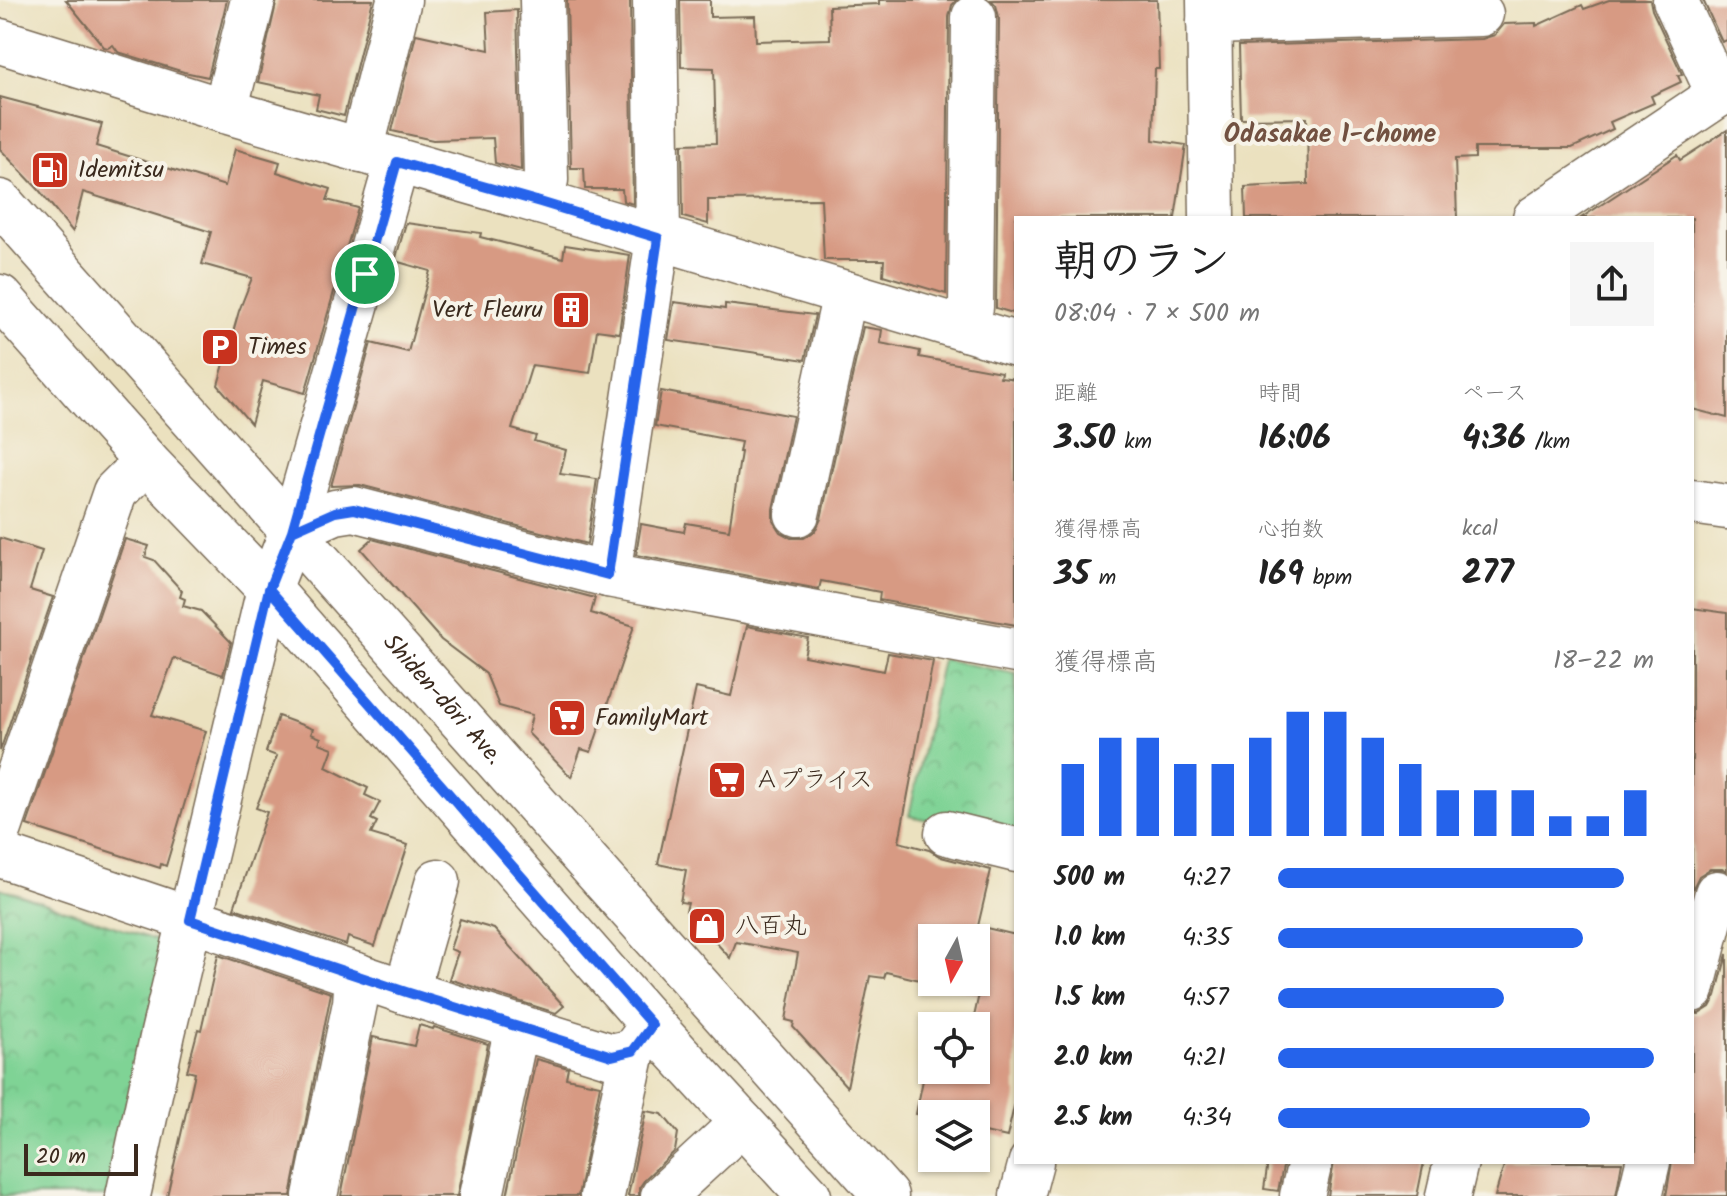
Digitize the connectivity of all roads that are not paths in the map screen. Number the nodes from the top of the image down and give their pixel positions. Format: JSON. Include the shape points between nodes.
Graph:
{"nodes":[{"id":1,"x":253,"y":0,"type":"edge"},
{"id":2,"x":399,"y":0,"type":"edge"},
{"id":3,"x":542,"y":0,"type":"edge"},
{"id":4,"x":655,"y":0,"type":"edge"},
{"id":5,"x":1675,"y":0,"type":"edge"},
{"id":6,"x":1209,"y":11,"type":"edge"},
{"id":7,"x":1481,"y":14,"type":"dead end"},
{"id":8,"x":974,"y":17,"type":"dead end"},
{"id":9,"x":0,"y":41,"type":"edge"},
{"id":10,"x":1723,"y":92,"type":"edge"},
{"id":11,"x":225,"y":111,"type":"junction"},
{"id":12,"x":379,"y":156,"type":"junction"},
{"id":13,"x":0,"y":202,"type":"edge"},
{"id":14,"x":540,"y":202,"type":"junction"},
{"id":15,"x":1212,"y":216,"type":"edge"},
{"id":16,"x":1538,"y":216,"type":"edge"},
{"id":17,"x":658,"y":238,"type":"junction"},
{"id":18,"x":845,"y":293,"type":"junction"},
{"id":19,"x":3,"y":307,"type":"edge"},
{"id":20,"x":966,"y":329,"type":"junction"},
{"id":21,"x":1014,"y":343,"type":"edge"},
{"id":22,"x":146,"y":461,"type":"junction"},
{"id":23,"x":1694,"y":502,"type":"edge"},
{"id":24,"x":1727,"y":507,"type":"edge"},
{"id":25,"x":797,"y":514,"type":"dead end"},
{"id":26,"x":292,"y":531,"type":"junction"},
{"id":27,"x":608,"y":575,"type":"junction"},
{"id":28,"x":269,"y":589,"type":"junction"},
{"id":29,"x":1014,"y":651,"type":"edge"},
{"id":30,"x":0,"y":828,"type":"edge"},
{"id":31,"x":947,"y":833,"type":"dead end"},
{"id":32,"x":1014,"y":850,"type":"edge"},
{"id":33,"x":0,"y":855,"type":"edge"},
{"id":34,"x":438,"y":881,"type":"dead end"},
{"id":35,"x":1712,"y":891,"type":"edge"},
{"id":36,"x":190,"y":920,"type":"junction"},
{"id":37,"x":357,"y":975,"type":"junction"},
{"id":38,"x":1694,"y":980,"type":"edge"},
{"id":39,"x":406,"y":992,"type":"junction"},
{"id":40,"x":723,"y":1013,"type":"junction"},
{"id":41,"x":517,"y":1026,"type":"junction"},
{"id":42,"x":643,"y":1038,"type":"junction"},
{"id":43,"x":742,"y":1123,"type":"junction"},
{"id":44,"x":1310,"y":1164,"type":"edge"},
{"id":45,"x":1456,"y":1164,"type":"edge"},
{"id":46,"x":1648,"y":1164,"type":"edge"},
{"id":47,"x":797,"y":1192,"type":"edge"},
{"id":48,"x":128,"y":1196,"type":"edge"},
{"id":49,"x":315,"y":1196,"type":"edge"},
{"id":50,"x":481,"y":1196,"type":"edge"},
{"id":51,"x":602,"y":1196,"type":"edge"},
{"id":52,"x":663,"y":1196,"type":"edge"},
{"id":53,"x":849,"y":1196,"type":"edge"},
{"id":54,"x":886,"y":1196,"type":"edge"},
{"id":55,"x":1302,"y":1196,"type":"edge"},
{"id":56,"x":1448,"y":1196,"type":"edge"},
{"id":57,"x":1640,"y":1196,"type":"edge"}],
"edges":[{"from":1,"to":11,"type":"street"},
{"from":2,"to":12,"type":"street"},
{"from":3,"to":14,"type":"street","via":[[546,180]]},
{"from":4,"to":17,"type":"street"},
{"from":5,"to":10,"type":"street"},
{"from":6,"to":7,"type":"street"},
{"from":6,"to":15,"type":"street"},
{"from":8,"to":20,"type":"street","via":[[971,307]]},
{"from":9,"to":11,"type":"street"},
{"from":10,"to":16,"type":"street"},
{"from":11,"to":12,"type":"street"},
{"from":12,"to":14,"type":"street"},
{"from":12,"to":26,"type":"street"},
{"from":13,"to":26,"type":"street","name":"Shiden-dōri Ave."},
{"from":14,"to":17,"type":"street"},
{"from":17,"to":18,"type":"street"},
{"from":17,"to":27,"type":"street"},
{"from":18,"to":20,"type":"street"},
{"from":18,"to":25,"type":"street"},
{"from":19,"to":22,"type":"street"},
{"from":20,"to":21,"type":"street"},
{"from":22,"to":28,"type":"street"},
{"from":22,"to":30,"type":"street","via":[[115,492]]},
{"from":23,"to":24,"type":"street"},
{"from":26,"to":27,"type":"street","via":[[354,509]]},
{"from":26,"to":28,"type":"street"},
{"from":26,"to":40,"type":"street","name":"Shiden-dōri Ave."},
{"from":27,"to":29,"type":"street"},
{"from":28,"to":36,"type":"street"},
{"from":28,"to":42,"type":"street"},
{"from":31,"to":32,"type":"street"},
{"from":33,"to":36,"type":"street"},
{"from":34,"to":39,"type":"street"},
{"from":35,"to":38,"type":"street"},
{"from":36,"to":37,"type":"street"},
{"from":36,"to":48,"type":"street"},
{"from":37,"to":39,"type":"street"},
{"from":37,"to":49,"type":"street"},
{"from":39,"to":41,"type":"street"},
{"from":40,"to":53,"type":"street","via":[[791,1131]]},
{"from":40,"to":54,"type":"street","name":"Shiden-dōri Ave."},
{"from":41,"to":42,"type":"street","via":[[612,1056]]},
{"from":41,"to":50,"type":"street"},
{"from":42,"to":43,"type":"street"},
{"from":42,"to":51,"type":"street"},
{"from":43,"to":47,"type":"street"},
{"from":43,"to":52,"type":"street"},
{"from":44,"to":55,"type":"street"},
{"from":45,"to":56,"type":"street"},
{"from":46,"to":57,"type":"street"}]}
